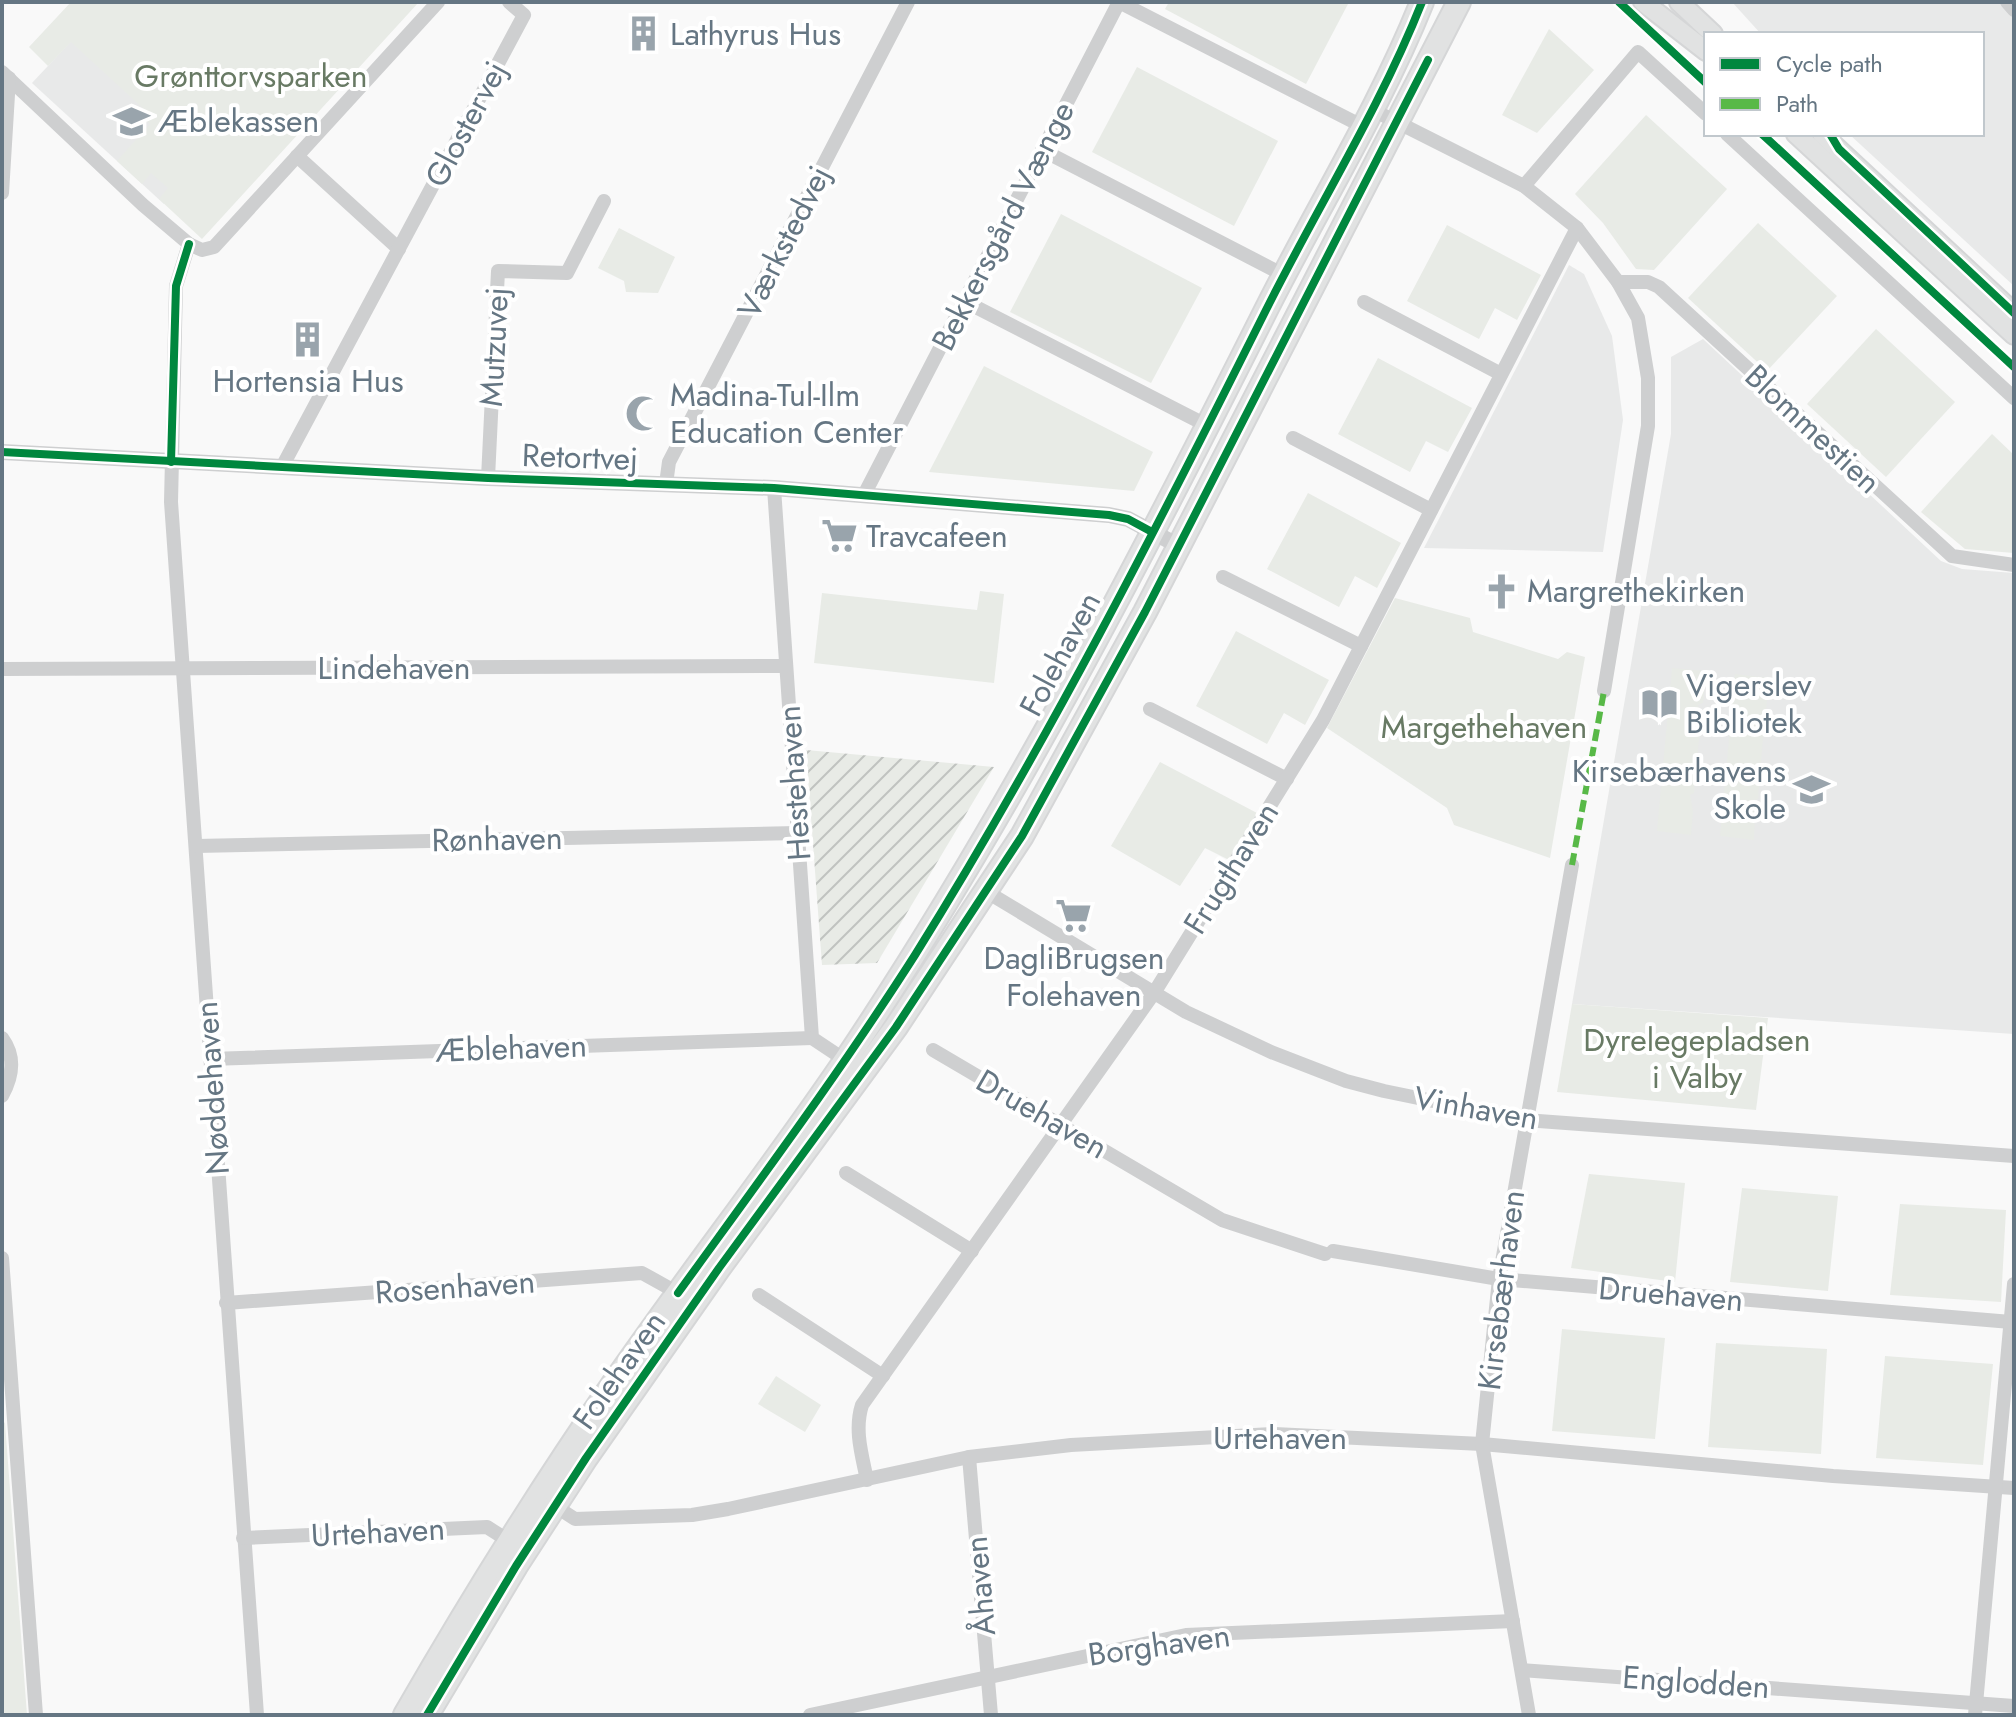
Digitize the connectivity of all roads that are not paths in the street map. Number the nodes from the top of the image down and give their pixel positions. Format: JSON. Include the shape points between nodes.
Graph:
{"nodes":[{"id":1,"x":438,"y":2,"type":"edge"},
{"id":2,"x":509,"y":2,"type":"edge"},
{"id":3,"x":908,"y":2,"type":"edge"},
{"id":4,"x":1119,"y":2,"type":"edge"},
{"id":5,"x":1422,"y":2,"type":"edge"},
{"id":6,"x":1442,"y":2,"type":"edge"},
{"id":7,"x":1459,"y":2,"type":"edge"},
{"id":8,"x":1643,"y":2,"type":"edge"},
{"id":9,"x":1679,"y":2,"type":"edge"},
{"id":10,"x":2007,"y":2,"type":"edge"},
{"id":11,"x":2014,"y":10,"type":"edge"},
{"id":12,"x":1711,"y":32,"type":"edge"},
{"id":13,"x":1704,"y":49,"type":"edge"},
{"id":14,"x":1428,"y":60,"type":"junction"},
{"id":15,"x":6,"y":75,"type":"edge"},
{"id":16,"x":1704,"y":112,"type":"edge"},
{"id":17,"x":1366,"y":117,"type":"junction"},
{"id":18,"x":1397,"y":122,"type":"junction"},
{"id":19,"x":1729,"y":136,"type":"edge"},
{"id":20,"x":1798,"y":136,"type":"edge"},
{"id":21,"x":1824,"y":136,"type":"edge"},
{"id":22,"x":3,"y":142,"type":"edge"},
{"id":23,"x":1042,"y":150,"type":"junction"},
{"id":24,"x":297,"y":156,"type":"junction"},
{"id":25,"x":1524,"y":186,"type":"junction"},
{"id":26,"x":2,"y":193,"type":"edge"},
{"id":27,"x":604,"y":201,"type":"dead end"},
{"id":28,"x":1577,"y":228,"type":"junction"},
{"id":29,"x":189,"y":244,"type":"junction"},
{"id":30,"x":399,"y":249,"type":"junction"},
{"id":31,"x":1284,"y":275,"type":"junction"},
{"id":32,"x":1618,"y":282,"type":"junction"},
{"id":33,"x":964,"y":301,"type":"junction"},
{"id":34,"x":1364,"y":302,"type":"dead end"},
{"id":35,"x":2014,"y":313,"type":"edge"},
{"id":36,"x":2014,"y":335,"type":"edge"},
{"id":37,"x":1501,"y":374,"type":"junction"},
{"id":38,"x":2014,"y":398,"type":"edge"},
{"id":39,"x":1208,"y":426,"type":"junction"},
{"id":40,"x":1293,"y":438,"type":"dead end"},
{"id":41,"x":2,"y":452,"type":"edge"},
{"id":42,"x":171,"y":462,"type":"junction"},
{"id":43,"x":282,"y":467,"type":"junction"},
{"id":44,"x":488,"y":478,"type":"junction"},
{"id":45,"x":666,"y":484,"type":"junction"},
{"id":46,"x":774,"y":488,"type":"junction"},
{"id":47,"x":865,"y":493,"type":"junction"},
{"id":48,"x":1431,"y":510,"type":"junction"},
{"id":49,"x":1152,"y":532,"type":"junction"},
{"id":50,"x":1179,"y":546,"type":"junction"},
{"id":51,"x":2014,"y":565,"type":"edge"},
{"id":52,"x":1223,"y":577,"type":"dead end"},
{"id":53,"x":1361,"y":646,"type":"junction"},
{"id":54,"x":786,"y":666,"type":"junction"},
{"id":55,"x":2,"y":669,"type":"edge"},
{"id":56,"x":183,"y":669,"type":"junction"},
{"id":57,"x":1604,"y":691,"type":"dead end"},
{"id":58,"x":1150,"y":709,"type":"dead end"},
{"id":59,"x":1287,"y":779,"type":"junction"},
{"id":60,"x":797,"y":833,"type":"junction"},
{"id":61,"x":196,"y":846,"type":"junction"},
{"id":62,"x":1572,"y":865,"type":"dead end"},
{"id":63,"x":987,"y":892,"type":"junction"},
{"id":64,"x":1154,"y":993,"type":"junction"},
{"id":65,"x":2,"y":1038,"type":"edge"},
{"id":66,"x":812,"y":1038,"type":"junction"},
{"id":67,"x":933,"y":1050,"type":"dead end"},
{"id":68,"x":210,"y":1059,"type":"junction"},
{"id":69,"x":845,"y":1060,"type":"junction"},
{"id":70,"x":2,"y":1096,"type":"edge"},
{"id":71,"x":1525,"y":1120,"type":"junction"},
{"id":72,"x":1060,"y":1125,"type":"junction"},
{"id":73,"x":2014,"y":1156,"type":"edge"},
{"id":74,"x":846,"y":1173,"type":"dead end"},
{"id":75,"x":972,"y":1251,"type":"junction"},
{"id":76,"x":2,"y":1258,"type":"edge"},
{"id":77,"x":1499,"y":1279,"type":"junction"},
{"id":78,"x":2014,"y":1284,"type":"edge"},
{"id":79,"x":678,"y":1293,"type":"junction"},
{"id":80,"x":759,"y":1295,"type":"dead end"},
{"id":81,"x":226,"y":1303,"type":"junction"},
{"id":82,"x":2011,"y":1322,"type":"junction"},
{"id":83,"x":883,"y":1376,"type":"junction"},
{"id":84,"x":8,"y":1414,"type":"edge"},
{"id":85,"x":1482,"y":1444,"type":"junction"},
{"id":86,"x":969,"y":1457,"type":"junction"},
{"id":87,"x":867,"y":1480,"type":"junction"},
{"id":88,"x":1996,"y":1486,"type":"junction"},
{"id":89,"x":2014,"y":1488,"type":"edge"},
{"id":90,"x":555,"y":1506,"type":"junction"},
{"id":91,"x":243,"y":1538,"type":"junction"},
{"id":92,"x":509,"y":1541,"type":"junction"},
{"id":93,"x":1513,"y":1621,"type":"junction"},
{"id":94,"x":1522,"y":1670,"type":"junction"},
{"id":95,"x":988,"y":1675,"type":"junction"},
{"id":96,"x":2014,"y":1706,"type":"edge"},
{"id":97,"x":1976,"y":1709,"type":"edge"},
{"id":98,"x":36,"y":1715,"type":"edge"},
{"id":99,"x":257,"y":1715,"type":"edge"},
{"id":100,"x":405,"y":1715,"type":"edge"},
{"id":101,"x":427,"y":1715,"type":"edge"},
{"id":102,"x":810,"y":1715,"type":"edge"},
{"id":103,"x":991,"y":1715,"type":"edge"},
{"id":104,"x":1529,"y":1715,"type":"edge"}],
"edges":[{"from":1,"to":24,"type":"street"},
{"from":2,"to":30,"type":"street","name":"Glostervej","via":[[524,15]]},
{"from":3,"to":45,"type":"street","name":"Værkstedvej","via":[[669,462]]},
{"from":4,"to":17,"type":"street"},
{"from":4,"to":23,"type":"street","name":"Bekkersgård Vænge"},
{"from":5,"to":17,"type":"main road","name":"Folehaven"},
{"from":6,"to":14,"type":"main road"},
{"from":7,"to":14,"type":"main road","name":"Folehaven"},
{"from":8,"to":13,"type":"main road"},
{"from":9,"to":12,"type":"main road"},
{"from":10,"to":11,"type":"street"},
{"from":14,"to":18,"type":"main road","name":"Folehaven"},
{"from":15,"to":22,"type":"street"},
{"from":15,"to":29,"type":"street"},
{"from":16,"to":25,"type":"street","via":[[1638,52]]},
{"from":17,"to":18,"type":"street"},
{"from":17,"to":31,"type":"main road","name":"Folehaven"},
{"from":18,"to":25,"type":"street"},
{"from":18,"to":50,"type":"main road","name":"Folehaven"},
{"from":19,"to":38,"type":"street"},
{"from":20,"to":36,"type":"main road"},
{"from":21,"to":35,"type":"main road"},
{"from":22,"to":26,"type":"street"},
{"from":23,"to":31,"type":"street"},
{"from":23,"to":33,"type":"street","name":"Bekkersgård Vænge"},
{"from":24,"to":29,"type":"street","via":[[214,247],[202,250]]},
{"from":24,"to":30,"type":"street"},
{"from":25,"to":28,"type":"street"},
{"from":27,"to":44,"type":"street","name":"Mutzuvej","via":[[567,273],[498,271]]},
{"from":28,"to":32,"type":"street"},
{"from":28,"to":37,"type":"street","name":"Frugthaven"},
{"from":29,"to":42,"type":"street","name":"Nøddehaven","via":[[176,286]]},
{"from":30,"to":43,"type":"street","name":"Glostervej"},
{"from":31,"to":39,"type":"main road","name":"Folehaven"},
{"from":32,"to":51,"type":"street","name":"Blommestien","via":[[1659,287],[1952,556]]},
{"from":32,"to":57,"type":"street","via":[[1638,318],[1648,378],[1648,426]]},
{"from":33,"to":39,"type":"street"},
{"from":33,"to":47,"type":"street","name":"Bekkersgård Vænge"},
{"from":34,"to":37,"type":"street"},
{"from":37,"to":48,"type":"street","name":"Frugthaven"},
{"from":39,"to":49,"type":"main road","name":"Folehaven"},
{"from":40,"to":48,"type":"street"},
{"from":41,"to":42,"type":"street","name":"Retortvej"},
{"from":42,"to":43,"type":"street","name":"Retortvej"},
{"from":42,"to":56,"type":"street","name":"Nøddehaven"},
{"from":43,"to":44,"type":"street","name":"Retortvej"},
{"from":44,"to":45,"type":"street","name":"Retortvej"},
{"from":45,"to":46,"type":"street","name":"Retortvej"},
{"from":46,"to":47,"type":"street","name":"Retortvej"},
{"from":46,"to":54,"type":"street","name":"Hestehaven"},
{"from":47,"to":49,"type":"street","name":"Retortvej","via":[[1109,515]]},
{"from":48,"to":53,"type":"street","name":"Frugthaven"},
{"from":49,"to":50,"type":"street","name":"Retortvej"},
{"from":49,"to":69,"type":"main road","name":"Folehaven","via":[[996,820]]},
{"from":50,"to":63,"type":"main road","name":"Folehaven","via":[[1063,765]]},
{"from":52,"to":53,"type":"street"},
{"from":53,"to":59,"type":"street","name":"Frugthaven"},
{"from":54,"to":56,"type":"street","name":"Lindehaven"},
{"from":54,"to":60,"type":"street","name":"Hestehaven"},
{"from":55,"to":56,"type":"street","name":"Lindehaven"},
{"from":56,"to":61,"type":"street","name":"Nøddehaven"},
{"from":58,"to":59,"type":"street"},
{"from":59,"to":64,"type":"street","name":"Frugthaven"},
{"from":60,"to":61,"type":"street","name":"Rønhaven"},
{"from":60,"to":66,"type":"street","name":"Hestehaven"},
{"from":61,"to":68,"type":"street","name":"Nøddehaven"},
{"from":62,"to":71,"type":"street","name":"Kirsebærhaven"},
{"from":63,"to":64,"type":"street","name":"Vinhaven"},
{"from":63,"to":90,"type":"main road","name":"Folehaven"},
{"from":64,"to":71,"type":"street","name":"Vinhaven","via":[[1226,1032],[1346,1081]]},
{"from":64,"to":72,"type":"street","name":"Frugthaven"},
{"from":65,"to":70,"type":"street","via":[[12,1066]]},
{"from":66,"to":68,"type":"street","name":"Æblehaven"},
{"from":66,"to":69,"type":"street"},
{"from":67,"to":72,"type":"street","name":"Druehaven"},
{"from":68,"to":81,"type":"street","name":"Nøddehaven"},
{"from":69,"to":79,"type":"main road","name":"Folehaven"},
{"from":71,"to":73,"type":"street","name":"Vinhaven"},
{"from":71,"to":77,"type":"street","name":"Kirsebærhaven"},
{"from":72,"to":75,"type":"street","name":"Frugthaven"},
{"from":72,"to":77,"type":"street","name":"Druehaven","via":[[1222,1220],[1329,1253]]},
{"from":74,"to":75,"type":"street"},
{"from":75,"to":83,"type":"street","name":"Frugthaven"},
{"from":76,"to":84,"type":"street"},
{"from":77,"to":82,"type":"street","name":"Druehaven"},
{"from":77,"to":85,"type":"street","name":"Kirsebærhaven"},
{"from":78,"to":82,"type":"street"},
{"from":79,"to":81,"type":"street","name":"Rosenhaven","via":[[642,1273]]},
{"from":79,"to":92,"type":"main road","name":"Folehaven"},
{"from":80,"to":83,"type":"street"},
{"from":81,"to":91,"type":"street","name":"Nøddehaven"},
{"from":82,"to":88,"type":"street"},
{"from":83,"to":87,"type":"street","name":"Frugthaven","via":[[858,1418]]},
{"from":84,"to":98,"type":"street"},
{"from":85,"to":86,"type":"street","name":"Urtehaven","via":[[1274,1434],[1071,1445]]},
{"from":85,"to":88,"type":"street","name":"Urtehaven"},
{"from":85,"to":93,"type":"street","name":"Kirsebærhaven"},
{"from":86,"to":87,"type":"street","name":"Urtehaven"},
{"from":86,"to":95,"type":"street","name":"Åhaven"},
{"from":87,"to":90,"type":"street","name":"Urtehaven","via":[[692,1515],[575,1519]]},
{"from":88,"to":89,"type":"street","name":"Urtehaven"},
{"from":88,"to":97,"type":"street"},
{"from":90,"to":101,"type":"main road","name":"Folehaven"},
{"from":91,"to":92,"type":"street","name":"Urtehaven","via":[[487,1527]]},
{"from":91,"to":99,"type":"street","name":"Nøddehaven"},
{"from":92,"to":100,"type":"main road","name":"Folehaven"},
{"from":93,"to":94,"type":"street","name":"Kirsebærhaven"},
{"from":93,"to":95,"type":"street","name":"Borghaven","via":[[1186,1635]]},
{"from":94,"to":97,"type":"street","name":"Englodden"},
{"from":94,"to":104,"type":"street","name":"Kirsebærhaven"},
{"from":95,"to":102,"type":"street","name":"Borghaven"},
{"from":95,"to":103,"type":"street","name":"Åhaven"},
{"from":96,"to":97,"type":"street","name":"Englodden"}]}
